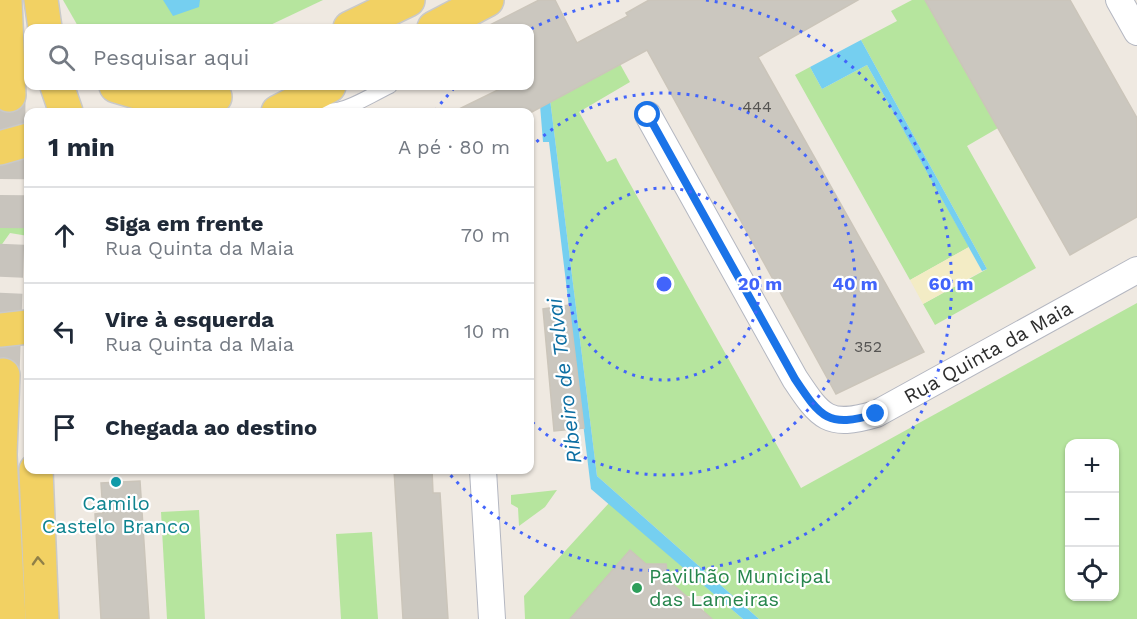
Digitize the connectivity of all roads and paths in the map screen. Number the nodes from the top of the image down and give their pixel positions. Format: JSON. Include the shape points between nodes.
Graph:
{"nodes":[{"id":1,"x":4,"y":0,"type":"edge"},
{"id":2,"x":408,"y":0,"type":"edge"},
{"id":3,"x":487,"y":0,"type":"edge"},
{"id":4,"x":1119,"y":0,"type":"edge"},
{"id":5,"x":358,"y":24,"type":"edge"},
{"id":6,"x":442,"y":24,"type":"edge"},
{"id":7,"x":1137,"y":32,"type":"edge"},
{"id":8,"x":58,"y":90,"type":"edge"},
{"id":9,"x":130,"y":90,"type":"edge"},
{"id":10,"x":321,"y":90,"type":"edge"},
{"id":11,"x":382,"y":90,"type":"edge"},
{"id":12,"x":226,"y":91,"type":"edge"},
{"id":13,"x":9,"y":95,"type":"tunnel mouth"},
{"id":14,"x":65,"y":108,"type":"edge"},
{"id":15,"x":194,"y":108,"type":"edge"},
{"id":16,"x":286,"y":108,"type":"edge"},
{"id":17,"x":345,"y":108,"type":"edge"},
{"id":18,"x":648,"y":115,"type":"dead end"},
{"id":19,"x":24,"y":141,"type":"edge"},
{"id":20,"x":0,"y":148,"type":"edge"},
{"id":21,"x":1137,"y":270,"type":"edge"},
{"id":22,"x":24,"y":327,"type":"edge"},
{"id":23,"x":0,"y":330,"type":"edge"},
{"id":24,"x":3,"y":375,"type":"dead end"},
{"id":25,"x":0,"y":455,"type":"edge"},
{"id":26,"x":36,"y":474,"type":"edge"},
{"id":27,"x":483,"y":474,"type":"edge"},
{"id":28,"x":9,"y":619,"type":"edge"},
{"id":29,"x":42,"y":619,"type":"edge"},
{"id":30,"x":492,"y":619,"type":"edge"}],
"edges":[{"from":1,"to":13,"type":"main road"},
{"from":2,"to":5,"type":"main road"},
{"from":3,"to":6,"type":"main road"},
{"from":4,"to":7,"type":"street"},
{"from":8,"to":14,"type":"main road"},
{"from":9,"to":12,"type":"main road","via":[[150,96]]},
{"from":10,"to":16,"type":"main road"},
{"from":11,"to":17,"type":"lane"},
{"from":12,"to":15,"type":"main road"},
{"from":18,"to":21,"type":"street","name":"Rua Quinta da Maia","via":[[795,379],[814,408],[831,419],[849,422],[876,414]]},
{"from":19,"to":20,"type":"main road"},
{"from":22,"to":23,"type":"main road"},
{"from":24,"to":25,"type":"main road"},
{"from":25,"to":28,"type":"main road"},
{"from":29,"to":26,"type":"main road","one_way":true},
{"from":27,"to":30,"type":"street"}]}
